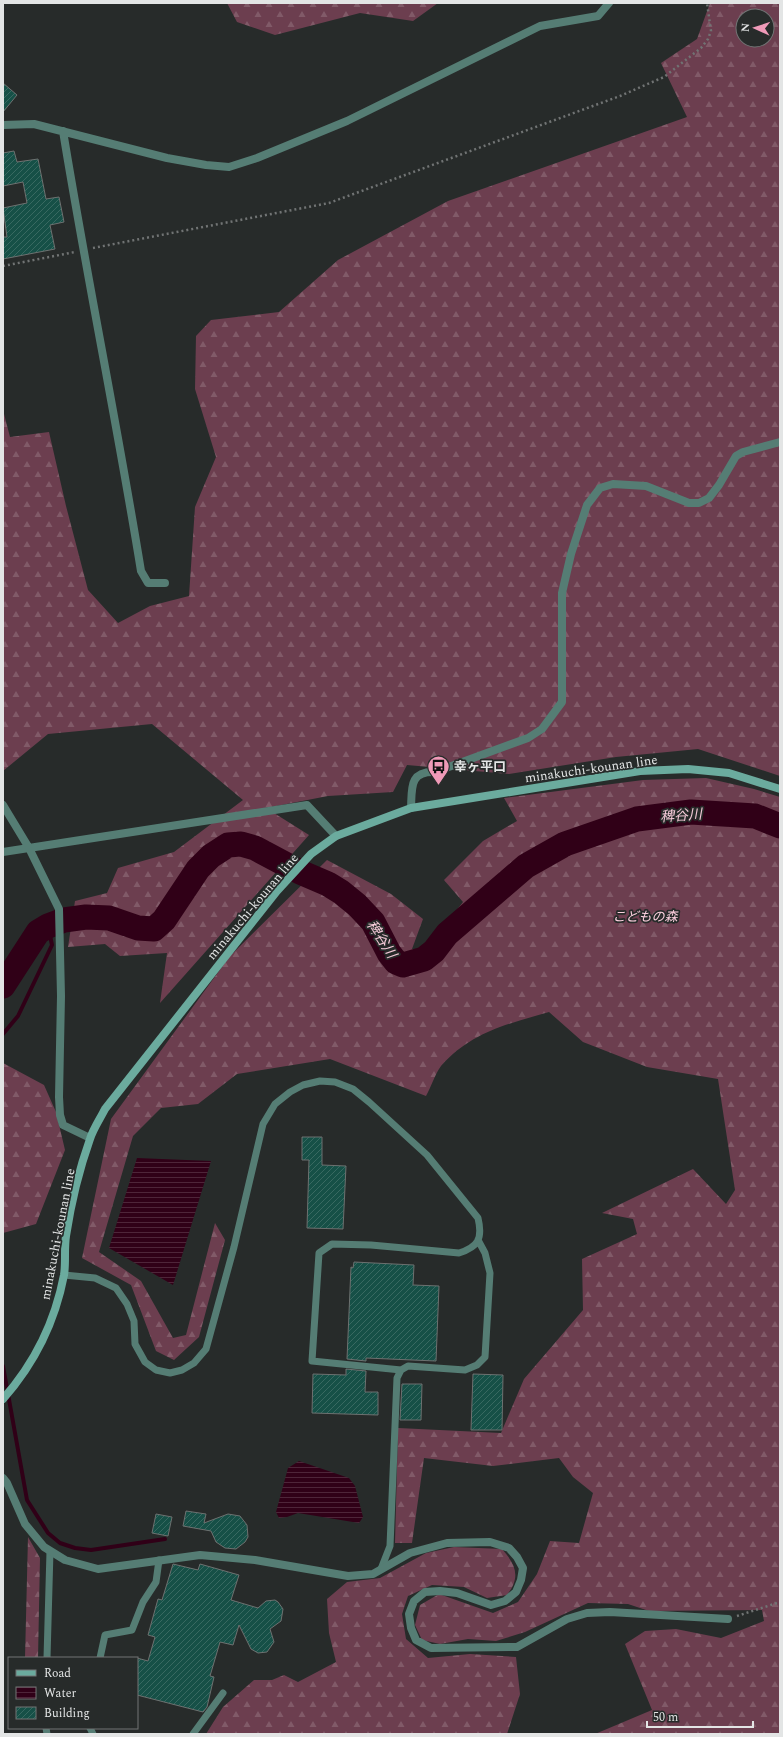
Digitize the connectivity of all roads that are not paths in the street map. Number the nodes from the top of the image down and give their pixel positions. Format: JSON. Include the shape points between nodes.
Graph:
{"nodes":[{"id":1,"x":609,"y":3,"type":"edge"},
{"id":2,"x":3,"y":125,"type":"edge"},
{"id":3,"x":63,"y":131,"type":"junction"},
{"id":4,"x":780,"y":442,"type":"edge"},
{"id":5,"x":165,"y":583,"type":"dead end"},
{"id":6,"x":780,"y":789,"type":"edge"},
{"id":7,"x":3,"y":805,"type":"edge"},
{"id":8,"x":411,"y":808,"type":"junction"},
{"id":9,"x":336,"y":836,"type":"junction"},
{"id":10,"x":29,"y":848,"type":"junction"},
{"id":11,"x":3,"y":852,"type":"edge"},
{"id":12,"x":90,"y":1138,"type":"junction"},
{"id":13,"x":478,"y":1240,"type":"junction"},
{"id":14,"x":64,"y":1275,"type":"junction"},
{"id":15,"x":401,"y":1370,"type":"junction"},
{"id":16,"x":4,"y":1398,"type":"edge"},
{"id":17,"x":3,"y":1478,"type":"edge"},
{"id":18,"x":50,"y":1551,"type":"junction"},
{"id":19,"x":159,"y":1560,"type":"junction"},
{"id":20,"x":381,"y":1569,"type":"junction"},
{"id":21,"x":728,"y":1619,"type":"road end"},
{"id":22,"x":47,"y":1657,"type":"edge"},
{"id":23,"x":100,"y":1657,"type":"edge"},
{"id":24,"x":223,"y":1693,"type":"dead end"},
{"id":25,"x":193,"y":1734,"type":"edge"}],
"edges":[{"from":1,"to":3,"type":"street","via":[[598,16],[540,26],[347,121],[229,167],[206,166],[167,158]]},
{"from":2,"to":3,"type":"street","via":[[34,124]]},
{"from":3,"to":5,"type":"street","via":[[123,458],[141,571],[148,582]]},
{"from":4,"to":8,"type":"street","via":[[736,456],[719,486],[708,498],[699,503],[689,503],[646,486],[613,484],[600,488],[587,505],[562,593],[562,702],[542,729],[528,738],[435,772],[419,774],[412,783]]},
{"from":6,"to":8,"type":"main road","name":"minakuchi-kounan line","via":[[729,773],[688,770],[640,771]]},
{"from":7,"to":10,"type":"street"},
{"from":8,"to":9,"type":"main road","name":"minakuchi-kounan line"},
{"from":9,"to":10,"type":"street","via":[[307,805]]},
{"from":9,"to":12,"type":"main road","name":"minakuchi-kounan line","via":[[310,854],[277,891],[105,1109]]},
{"from":10,"to":11,"type":"street"},
{"from":10,"to":12,"type":"street","via":[[59,909],[60,1115],[63,1125]]},
{"from":12,"to":14,"type":"main road","name":"minakuchi-kounan line","via":[[74,1195],[66,1238]]},
{"from":13,"to":14,"type":"lane","via":[[481,1228],[478,1218],[427,1155],[353,1089],[335,1082],[320,1081],[303,1085],[290,1092],[275,1104],[263,1124],[234,1247],[206,1349],[194,1363],[170,1373],[156,1370],[145,1362],[135,1344],[134,1321],[116,1288],[95,1278]]},
{"from":13,"to":15,"type":"lane","via":[[485,1253],[490,1273],[485,1357],[477,1365],[465,1370],[408,1366]]},
{"from":13,"to":15,"type":"lane","via":[[472,1249],[459,1253],[332,1244],[318,1253],[312,1361]]},
{"from":14,"to":16,"type":"main road","name":"minakuchi-kounan line","via":[[51,1321],[39,1349],[20,1380]]},
{"from":15,"to":20,"type":"lane","via":[[395,1392],[390,1546]]},
{"from":17,"to":18,"type":"street","via":[[25,1524]]},
{"from":18,"to":19,"type":"street","via":[[65,1560],[98,1569]]},
{"from":18,"to":22,"type":"lane"},
{"from":19,"to":20,"type":"street","via":[[208,1556],[255,1560],[348,1576],[373,1574]]},
{"from":19,"to":23,"type":"lane","via":[[156,1582],[143,1602],[132,1630],[105,1635]]},
{"from":20,"to":21,"type":"street","via":[[410,1553],[447,1543],[490,1542],[509,1548],[517,1557],[523,1568],[521,1580],[516,1592],[505,1601],[491,1605],[457,1593],[440,1591],[425,1592],[414,1601],[409,1614],[411,1628],[416,1640],[431,1648],[517,1647],[568,1619],[587,1613]]},
{"from":24,"to":25,"type":"lane"}]}
